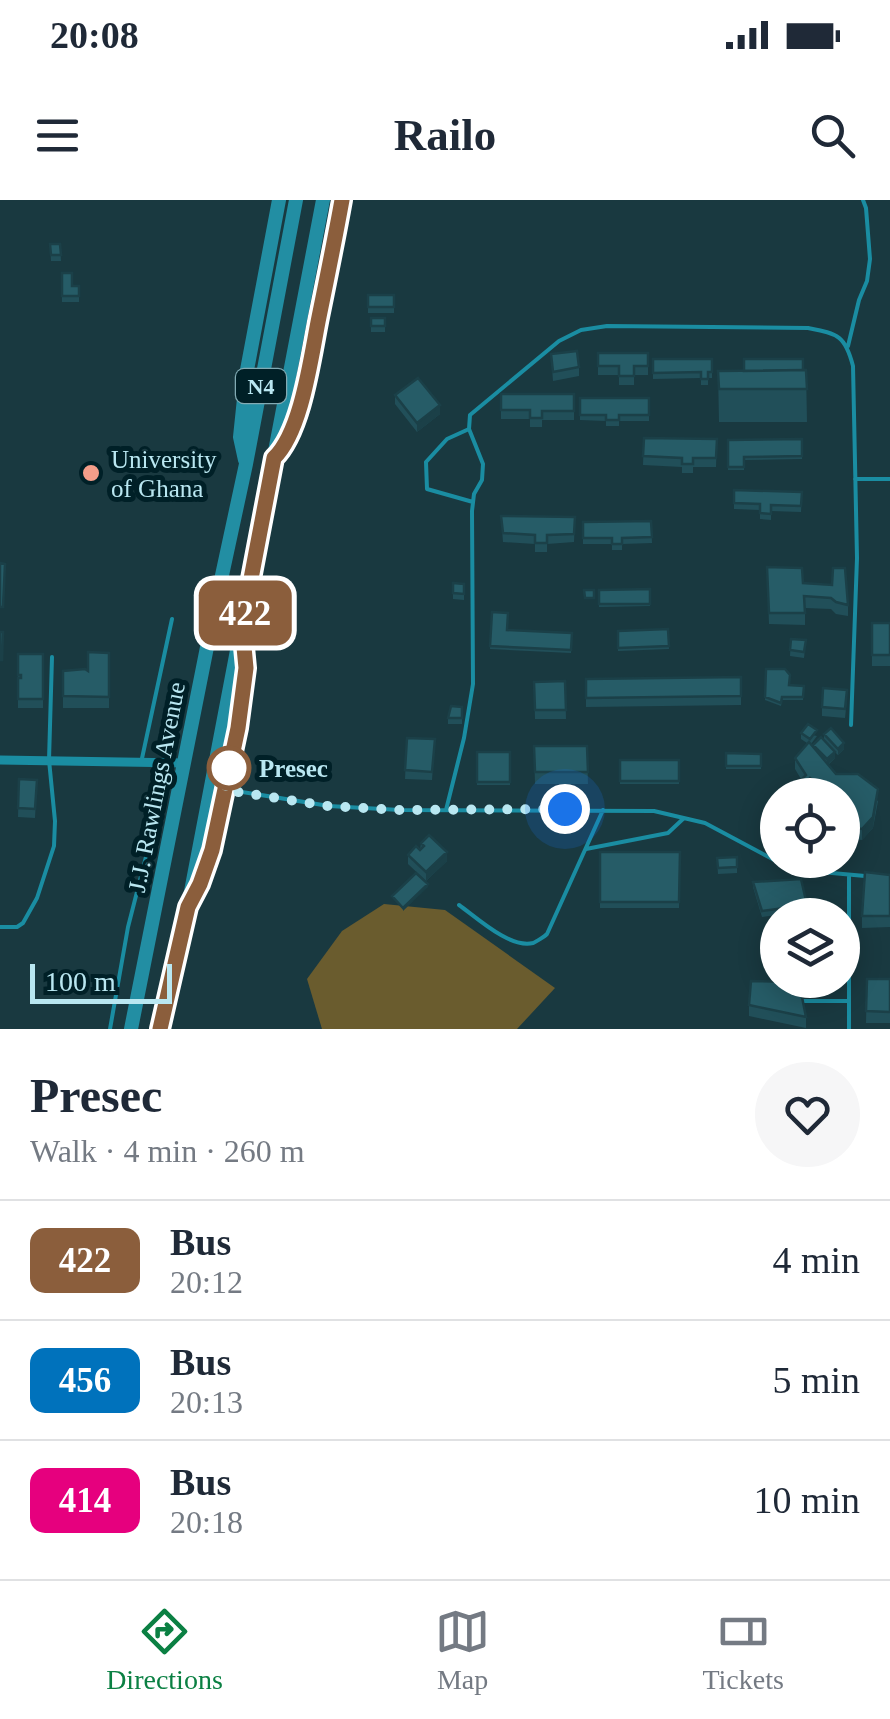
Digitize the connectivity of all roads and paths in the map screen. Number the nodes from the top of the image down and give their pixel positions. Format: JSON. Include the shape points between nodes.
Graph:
{"nodes":[{"id":1,"x":279,"y":200,"type":"edge"},
{"id":2,"x":296,"y":200,"type":"edge"},
{"id":3,"x":324,"y":200,"type":"edge"},
{"id":4,"x":342,"y":200,"type":"edge"},
{"id":5,"x":863,"y":200,"type":"edge"},
{"id":6,"x":848,"y":346,"type":"junction"},
{"id":7,"x":469,"y":428,"type":"junction"},
{"id":8,"x":274,"y":458,"type":"junction"},
{"id":9,"x":246,"y":464,"type":"junction"},
{"id":10,"x":855,"y":479,"type":"junction"},
{"id":11,"x":890,"y":479,"type":"edge"},
{"id":12,"x":473,"y":502,"type":"junction"},
{"id":13,"x":172,"y":618,"type":"dead end"},
{"id":14,"x":242,"y":626,"type":"junction"},
{"id":15,"x":52,"y":657,"type":"dead end"},
{"id":16,"x":850,"y":726,"type":"dead end"},
{"id":17,"x":0,"y":760,"type":"edge"},
{"id":18,"x":49,"y":760,"type":"junction"},
{"id":19,"x":142,"y":763,"type":"junction"},
{"id":20,"x":163,"y":763,"type":"junction"},
{"id":21,"x":184,"y":763,"type":"junction"},
{"id":22,"x":225,"y":790,"type":"junction"},
{"id":23,"x":446,"y":810,"type":"junction"},
{"id":24,"x":603,"y":810,"type":"junction"},
{"id":25,"x":685,"y":818,"type":"junction"},
{"id":26,"x":586,"y":849,"type":"junction"},
{"id":27,"x":760,"y":852,"type":"edge"},
{"id":28,"x":860,"y":876,"type":"edge"},
{"id":29,"x":876,"y":876,"type":"edge"},
{"id":30,"x":849,"y":878,"type":"edge"},
{"id":31,"x":459,"y":904,"type":"dead end"},
{"id":32,"x":188,"y":907,"type":"junction"},
{"id":33,"x":0,"y":926,"type":"edge"},
{"id":34,"x":802,"y":1001,"type":"edge"},
{"id":35,"x":849,"y":1001,"type":"junction"},
{"id":36,"x":110,"y":1029,"type":"edge"},
{"id":37,"x":131,"y":1029,"type":"edge"},
{"id":38,"x":160,"y":1029,"type":"edge"},
{"id":39,"x":849,"y":1029,"type":"edge"}],
"edges":[{"from":1,"to":9,"type":"highway","via":[[240,421]]},
{"from":2,"to":9,"type":"highway","name":"J.J. Rawlings Avenue","number":"N4"},
{"from":3,"to":8,"type":"highway","number":"N4"},
{"from":4,"to":8,"type":"highway","via":[[305,384]]},
{"from":5,"to":6,"type":"lane","via":[[870,259]]},
{"from":6,"to":7,"type":"lane","via":[[840,336],[808,328],[581,330],[470,415]]},
{"from":6,"to":10,"type":"lane"},
{"from":7,"to":12,"type":"lane","via":[[483,464]]},
{"from":7,"to":12,"type":"lane","via":[[446,439],[426,462],[428,489]]},
{"from":8,"to":14,"type":"highway","number":"N4"},
{"from":9,"to":21,"type":"highway","name":"J.J. Rawlings Avenue","number":"N4"},
{"from":10,"to":11,"type":"lane"},
{"from":10,"to":16,"type":"lane"},
{"from":12,"to":23,"type":"lane","via":[[473,684]]},
{"from":13,"to":19,"type":"lane"},
{"from":14,"to":22,"type":"highway","via":[[246,668]]},
{"from":14,"to":32,"type":"highway","number":"N4"},
{"from":15,"to":18,"type":"lane"},
{"from":17,"to":18,"type":"street"},
{"from":18,"to":19,"type":"street"},
{"from":18,"to":33,"type":"lane","via":[[54,846],[22,923]]},
{"from":19,"to":20,"type":"street"},
{"from":20,"to":21,"type":"street"},
{"from":20,"to":36,"type":"lane"},
{"from":21,"to":37,"type":"highway","name":"J.J. Rawlings Avenue","number":"N4"},
{"from":22,"to":23,"type":"lane","via":[[328,806]]},
{"from":22,"to":32,"type":"highway","via":[[212,850]]},
{"from":23,"to":24,"type":"lane"},
{"from":24,"to":25,"type":"lane"},
{"from":24,"to":26,"type":"lane"},
{"from":25,"to":26,"type":"lane","via":[[668,833]]},
{"from":25,"to":27,"type":"lane"},
{"from":26,"to":31,"type":"lane","via":[[548,934],[534,943],[505,938]]},
{"from":28,"to":29,"type":"lane"},
{"from":30,"to":35,"type":"lane"},
{"from":32,"to":38,"type":"highway","number":"N4"},
{"from":34,"to":35,"type":"lane"},
{"from":35,"to":39,"type":"lane"}]}
